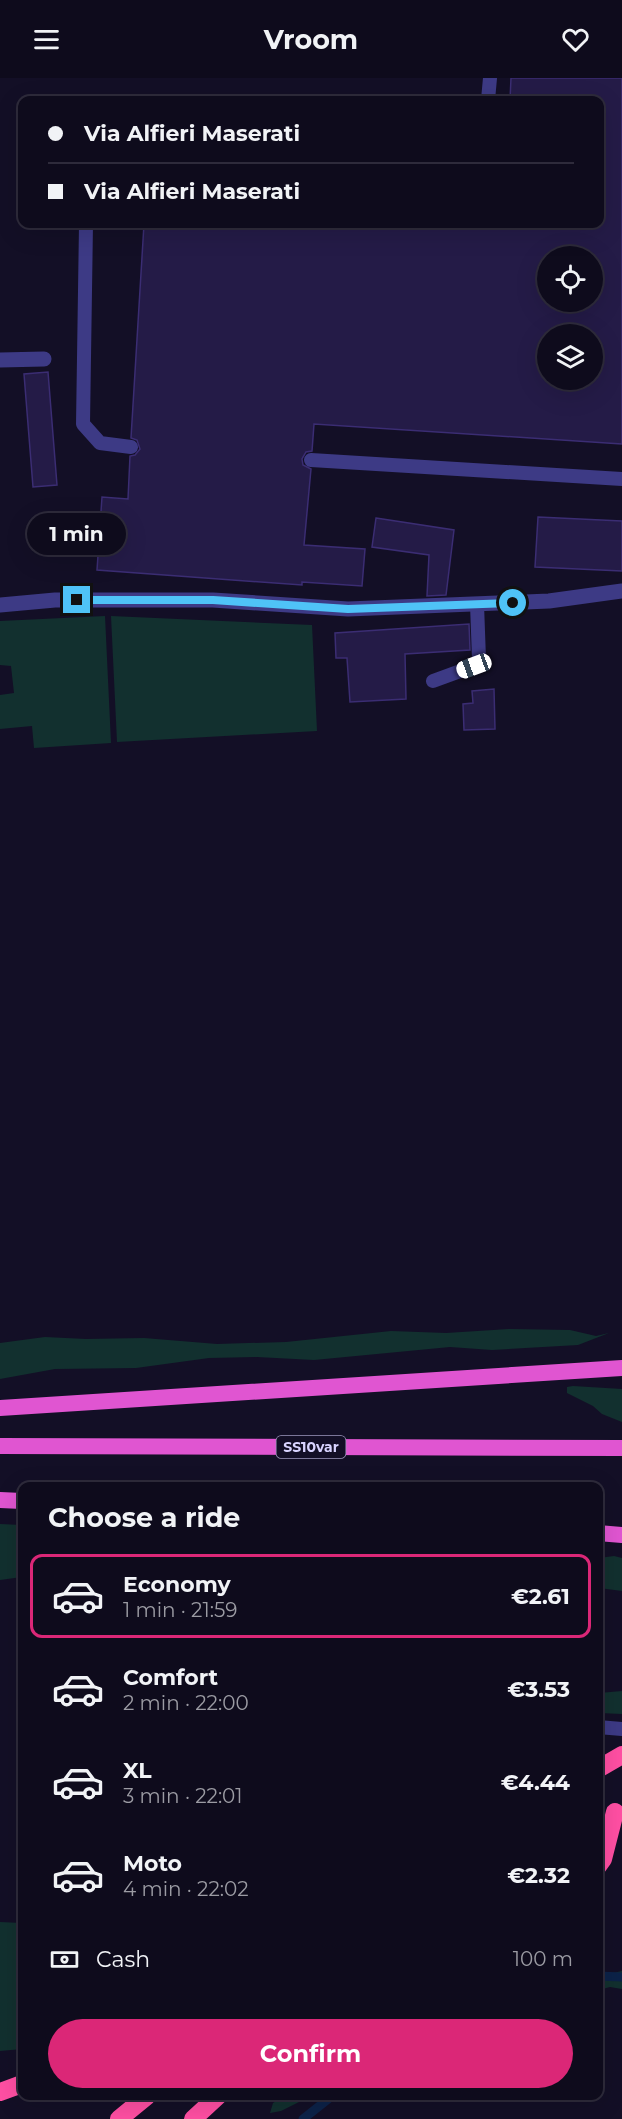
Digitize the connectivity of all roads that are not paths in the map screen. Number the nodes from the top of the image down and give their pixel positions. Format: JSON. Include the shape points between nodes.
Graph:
{"nodes":[{"id":1,"x":490,"y":78,"type":"edge"},
{"id":2,"x":488,"y":96,"type":"edge"},
{"id":3,"x":87,"y":228,"type":"edge"},
{"id":4,"x":44,"y":359,"type":"dead end"},
{"id":5,"x":0,"y":360,"type":"edge"},
{"id":6,"x":131,"y":447,"type":"dead end"},
{"id":7,"x":311,"y":460,"type":"dead end"},
{"id":8,"x":622,"y":479,"type":"edge"},
{"id":9,"x":622,"y":591,"type":"edge"},
{"id":10,"x":477,"y":604,"type":"junction"},
{"id":11,"x":0,"y":605,"type":"edge"},
{"id":12,"x":433,"y":681,"type":"dead end"},
{"id":13,"x":622,"y":1368,"type":"edge"},
{"id":14,"x":0,"y":1408,"type":"edge"},
{"id":15,"x":0,"y":1446,"type":"edge"},
{"id":16,"x":622,"y":1448,"type":"edge"},
{"id":17,"x":0,"y":1500,"type":"edge"},
{"id":18,"x":18,"y":1501,"type":"edge"},
{"id":19,"x":603,"y":1533,"type":"edge"},
{"id":20,"x":622,"y":1535,"type":"edge"},
{"id":21,"x":603,"y":1727,"type":"edge"},
{"id":22,"x":622,"y":1729,"type":"edge"},
{"id":23,"x":622,"y":1755,"type":"edge"},
{"id":24,"x":603,"y":1766,"type":"edge"},
{"id":25,"x":619,"y":1810,"type":"edge"},
{"id":26,"x":603,"y":1820,"type":"edge"},
{"id":27,"x":603,"y":1859,"type":"edge"},
{"id":28,"x":18,"y":2085,"type":"edge"},
{"id":29,"x":0,"y":2092,"type":"edge"},
{"id":30,"x":142,"y":2100,"type":"edge"},
{"id":31,"x":214,"y":2100,"type":"edge"},
{"id":32,"x":119,"y":2119,"type":"edge"},
{"id":33,"x":193,"y":2119,"type":"edge"}],
"edges":[{"from":1,"to":2,"type":"lane"},
{"from":3,"to":6,"type":"lane","via":[[83,424],[100,443]]},
{"from":4,"to":5,"type":"street"},
{"from":7,"to":8,"type":"lane"},
{"from":9,"to":10,"type":"street","via":[[549,601]]},
{"from":10,"to":11,"type":"street","via":[[348,609],[213,600],[55,600]]},
{"from":10,"to":12,"type":"lane","via":[[479,659],[474,666]]},
{"from":13,"to":14,"type":"highway"},
{"from":15,"to":16,"type":"highway","number":"SS10var"},
{"from":17,"to":18,"type":"highway"},
{"from":19,"to":20,"type":"highway"},
{"from":21,"to":22,"type":"lane"},
{"from":23,"to":24,"type":"highway"},
{"from":25,"to":26,"type":"highway"},
{"from":25,"to":27,"type":"highway"},
{"from":28,"to":29,"type":"highway"},
{"from":30,"to":32,"type":"highway"},
{"from":31,"to":33,"type":"highway"}]}
